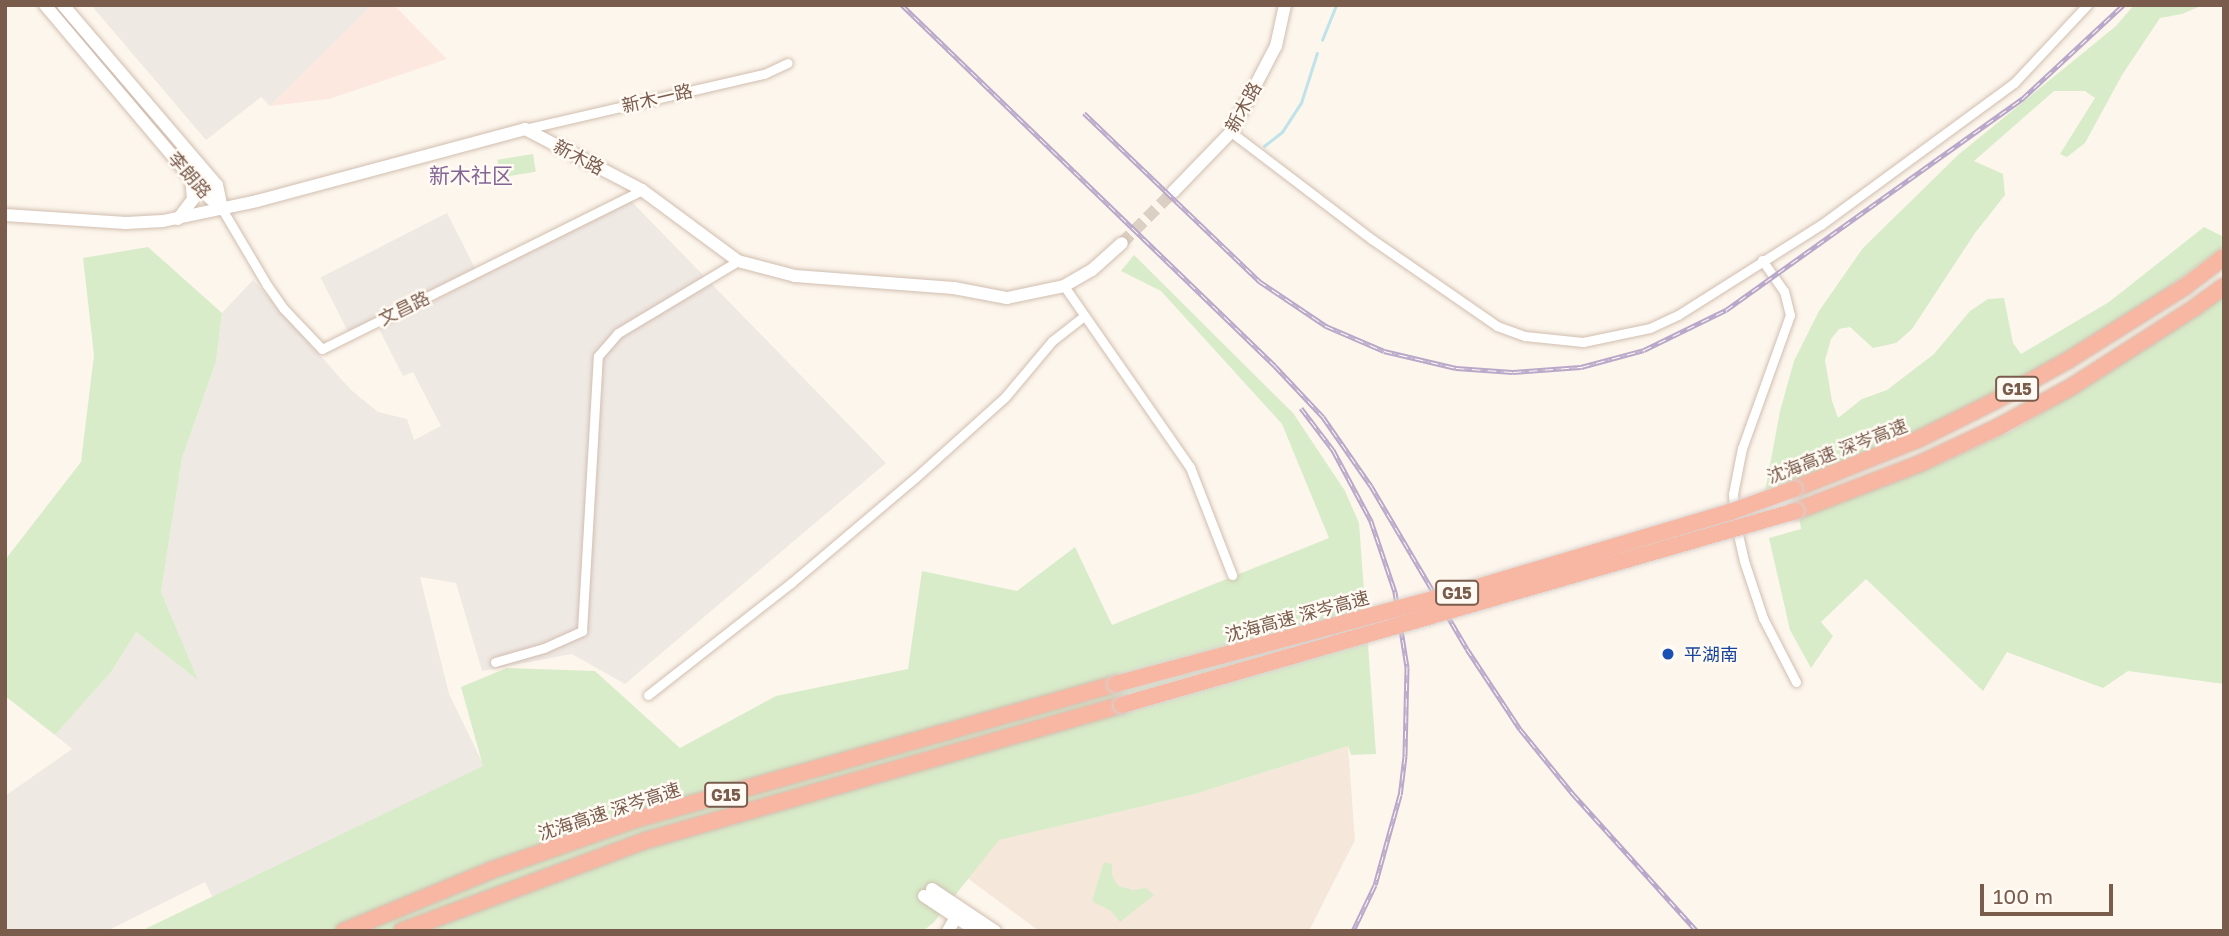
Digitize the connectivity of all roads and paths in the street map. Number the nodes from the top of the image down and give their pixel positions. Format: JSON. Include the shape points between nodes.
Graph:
{"nodes":[{"id":1,"x":45,"y":5,"type":"edge"},
{"id":2,"x":64,"y":5,"type":"edge"},
{"id":3,"x":1285,"y":5,"type":"edge"},
{"id":4,"x":2087,"y":5,"type":"edge"},
{"id":5,"x":788,"y":63,"type":"dead end"},
{"id":6,"x":525,"y":128,"type":"junction"},
{"id":7,"x":1231,"y":132,"type":"junction"},
{"id":8,"x":191,"y":177,"type":"junction"},
{"id":9,"x":642,"y":190,"type":"junction"},
{"id":10,"x":1173,"y":192,"type":"tunnel mouth"},
{"id":11,"x":222,"y":209,"type":"junction"},
{"id":12,"x":5,"y":215,"type":"edge"},
{"id":13,"x":178,"y":219,"type":"junction"},
{"id":14,"x":1122,"y":243,"type":"tunnel mouth"},
{"id":15,"x":2224,"y":257,"type":"edge"},
{"id":16,"x":1762,"y":260,"type":"junction"},
{"id":17,"x":738,"y":261,"type":"junction"},
{"id":18,"x":1064,"y":286,"type":"junction"},
{"id":19,"x":2224,"y":286,"type":"edge"},
{"id":20,"x":1084,"y":316,"type":"junction"},
{"id":21,"x":1232,"y":575,"type":"dead end"},
{"id":22,"x":495,"y":662,"type":"dead end"},
{"id":23,"x":1796,"y":682,"type":"dead end"},
{"id":24,"x":648,"y":695,"type":"dead end"},
{"id":25,"x":959,"y":923,"type":"edge"},
{"id":26,"x":344,"y":931,"type":"edge"},
{"id":27,"x":402,"y":931,"type":"edge"},
{"id":28,"x":948,"y":931,"type":"edge"},
{"id":29,"x":977,"y":931,"type":"edge"},
{"id":30,"x":995,"y":931,"type":"edge"}],
"edges":[{"from":1,"to":8,"type":"street","name":"李朗路"},
{"from":2,"to":11,"type":"street","name":"李朗路","via":[[218,185]]},
{"from":3,"to":7,"type":"street","name":"新木路","via":[[1276,46]]},
{"from":4,"to":16,"type":"street","via":[[2014,83],[1860,198]]},
{"from":5,"to":6,"type":"street","name":"新木一路","via":[[764,74]]},
{"from":6,"to":9,"type":"street","name":"新木路"},
{"from":6,"to":11,"type":"street"},
{"from":7,"to":10,"type":"street","name":"新木路"},
{"from":7,"to":16,"type":"street","via":[[1462,304],[1497,326],[1525,336],[1583,342],[1650,328]]},
{"from":8,"to":11,"type":"street","name":"李朗路"},
{"from":8,"to":13,"type":"street","via":[[193,199]]},
{"from":9,"to":11,"type":"street","name":"文昌路","via":[[322,349],[284,309]]},
{"from":9,"to":17,"type":"street","name":"新木路"},
{"from":11,"to":13,"type":"street"},
{"from":12,"to":13,"type":"street","via":[[126,223]]},
{"from":14,"to":18,"type":"street","name":"新木路","via":[[1092,270]]},
{"from":15,"to":26,"type":"highway","name":"沈海高速 深岑高速","number":"G15","bridge":true,"via":[[2186,286],[1993,402],[1919,439],[1730,512],[1468,590],[634,820],[492,870]]},
{"from":16,"to":23,"type":"street","via":[[1784,291],[1790,315],[1742,448],[1733,494],[1735,521],[1763,618]]},
{"from":17,"to":18,"type":"street","name":"新木路","via":[[795,276],[954,288],[1007,298]]},
{"from":17,"to":22,"type":"street","via":[[618,333],[598,356],[582,631]]},
{"from":18,"to":20,"type":"street"},
{"from":19,"to":27,"type":"highway","number":"G15","bridge":true,"via":[[2071,387],[1998,427],[1921,463],[1796,511],[647,841]]},
{"from":20,"to":21,"type":"street","via":[[1190,467]]},
{"from":20,"to":24,"type":"street","via":[[1052,341],[1006,397],[915,478]]},
{"from":25,"to":28,"type":"street"},
{"from":25,"to":29,"type":"street"},
{"from":25,"to":30,"type":"street","via":[[928,892]]}]}
